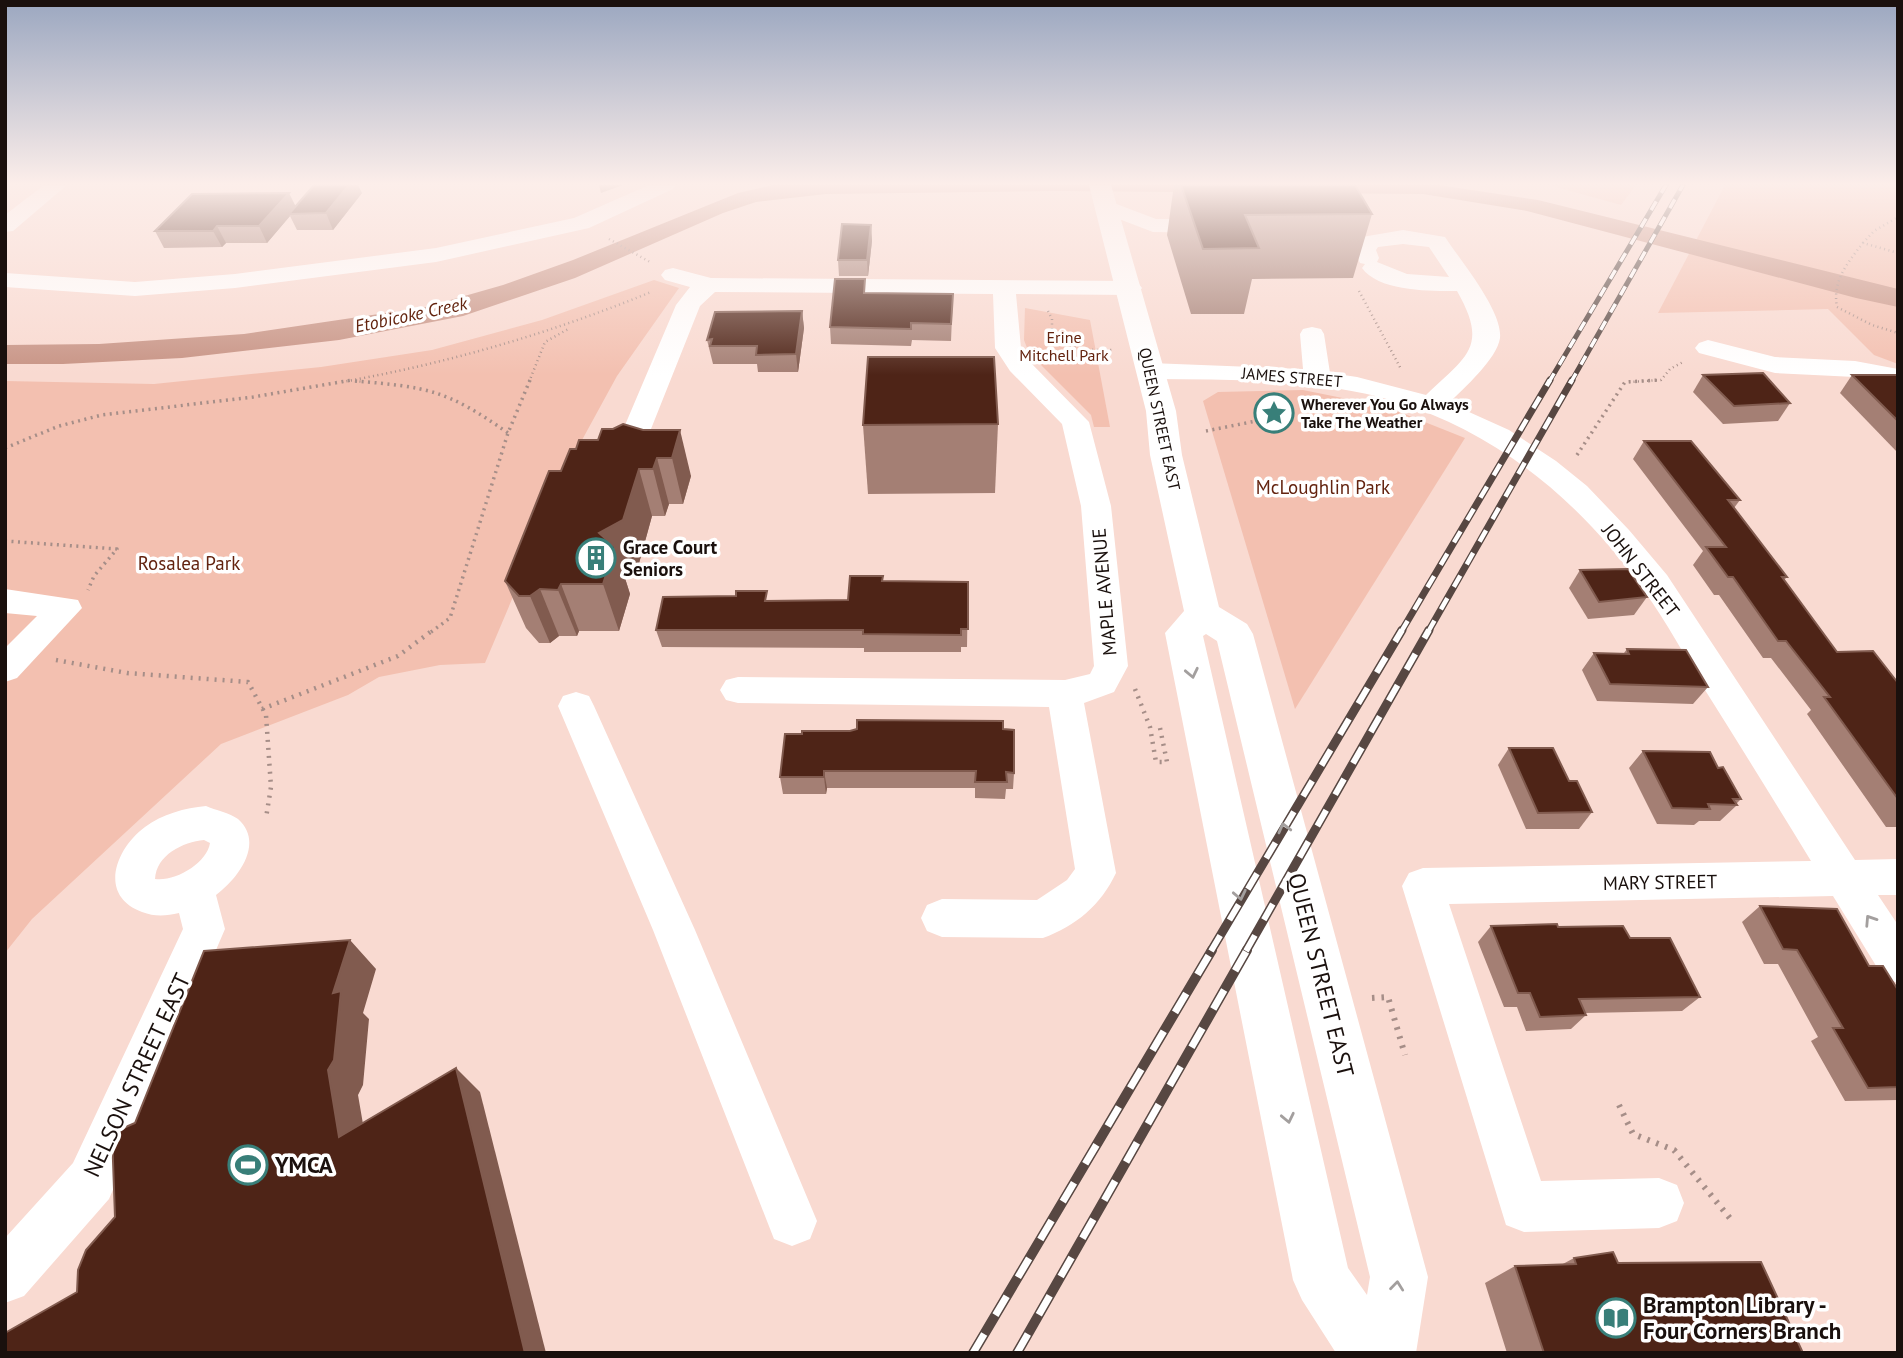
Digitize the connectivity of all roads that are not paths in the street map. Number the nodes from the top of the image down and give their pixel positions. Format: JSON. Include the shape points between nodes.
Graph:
{"nodes":[{"id":1,"x":466,"y":248,"type":"edge"},
{"id":2,"x":1118,"y":248,"type":"edge"},
{"id":3,"x":1363,"y":248,"type":"edge"},
{"id":4,"x":1377,"y":248,"type":"edge"},
{"id":5,"x":1441,"y":248,"type":"edge"},
{"id":6,"x":1371,"y":256,"type":"junction"},
{"id":7,"x":673,"y":275,"type":"road end"},
{"id":8,"x":5,"y":280,"type":"edge"},
{"id":9,"x":1463,"y":284,"type":"junction"},
{"id":10,"x":710,"y":285,"type":"junction"},
{"id":11,"x":1004,"y":287,"type":"junction"},
{"id":12,"x":1130,"y":288,"type":"junction"},
{"id":13,"x":1311,"y":334,"type":"dead end"},
{"id":14,"x":1708,"y":348,"type":"road end"},
{"id":15,"x":1150,"y":371,"type":"junction"},
{"id":16,"x":1896,"y":376,"type":"edge"},
{"id":17,"x":1317,"y":377,"type":"junction"},
{"id":18,"x":1431,"y":405,"type":"junction"},
{"id":19,"x":631,"y":444,"type":"edge"},
{"id":20,"x":5,"y":601,"type":"edge"},
{"id":21,"x":1203,"y":614,"type":"junction"},
{"id":22,"x":5,"y":669,"type":"edge"},
{"id":23,"x":738,"y":690,"type":"dead end"},
{"id":24,"x":1065,"y":694,"type":"junction"},
{"id":25,"x":576,"y":706,"type":"dead end"},
{"id":26,"x":1898,"y":877,"type":"edge"},
{"id":27,"x":1843,"y":878,"type":"junction"},
{"id":28,"x":194,"y":889,"type":"dead end"},
{"id":29,"x":942,"y":918,"type":"dead end"},
{"id":30,"x":1898,"y":962,"type":"edge"},
{"id":31,"x":1659,"y":1203,"type":"dead end"},
{"id":32,"x":792,"y":1221,"type":"dead end"},
{"id":33,"x":5,"y":1277,"type":"edge"},
{"id":34,"x":1371,"y":1353,"type":"edge"},
{"id":35,"x":1386,"y":1353,"type":"edge"}],
"edges":[{"from":1,"to":8,"type":"street","via":[[188,286],[135,289]]},
{"from":2,"to":12,"type":"main road","name":"QUEEN STREET EAST"},
{"from":3,"to":6,"type":"street"},
{"from":4,"to":6,"type":"street"},
{"from":5,"to":9,"type":"street"},
{"from":6,"to":9,"type":"street","via":[[1385,275],[1419,285]]},
{"from":7,"to":10,"type":"street"},
{"from":9,"to":18,"type":"street","via":[[1483,316],[1487,339],[1477,358]]},
{"from":10,"to":11,"type":"street"},
{"from":10,"to":19,"type":"street","via":[[688,305]]},
{"from":11,"to":12,"type":"street"},
{"from":11,"to":24,"type":"street","name":"MAPLE AVENUE","via":[[1008,348],[1019,366],[1075,422],[1096,506],[1111,666],[1102,682]]},
{"from":12,"to":15,"type":"main road","name":"QUEEN STREET EAST"},
{"from":13,"to":17,"type":"street"},
{"from":14,"to":16,"type":"street","via":[[1775,365]]},
{"from":15,"to":17,"type":"street","name":"JAMES STREET"},
{"from":15,"to":21,"type":"main road","name":"QUEEN STREET EAST"},
{"from":17,"to":18,"type":"street","name":"JAMES STREET","via":[[1378,388]]},
{"from":18,"to":27,"type":"street","name":"JOHN STREET","via":[[1484,429],[1546,467],[1612,530],[1656,583]]},
{"from":20,"to":22,"type":"street","via":[[66,608]]},
{"from":21,"to":34,"type":"main road","one_way":true,"via":[[1184,633],[1322,1280]]},
{"from":35,"to":21,"type":"main road","name":"QUEEN STREET EAST","one_way":true,"via":[[1399,1277],[1234,634]]},
{"from":23,"to":24,"type":"street","name":"MAPLE AVENUE"},
{"from":24,"to":29,"type":"street","via":[[1096,873],[1082,893],[1043,919]]},
{"from":25,"to":32,"type":"street","via":[[674,930]]},
{"from":26,"to":27,"type":"street","name":"MARY STREET"},
{"from":30,"to":27,"type":"street","name":"JOHN STREET","one_way":true},
{"from":27,"to":31,"type":"street","name":"MARY STREET","via":[[1423,886],[1524,1207]]},
{"from":28,"to":33,"type":"street","name":"NELSON STREET EAST","via":[[204,929],[91,1181]]}]}
